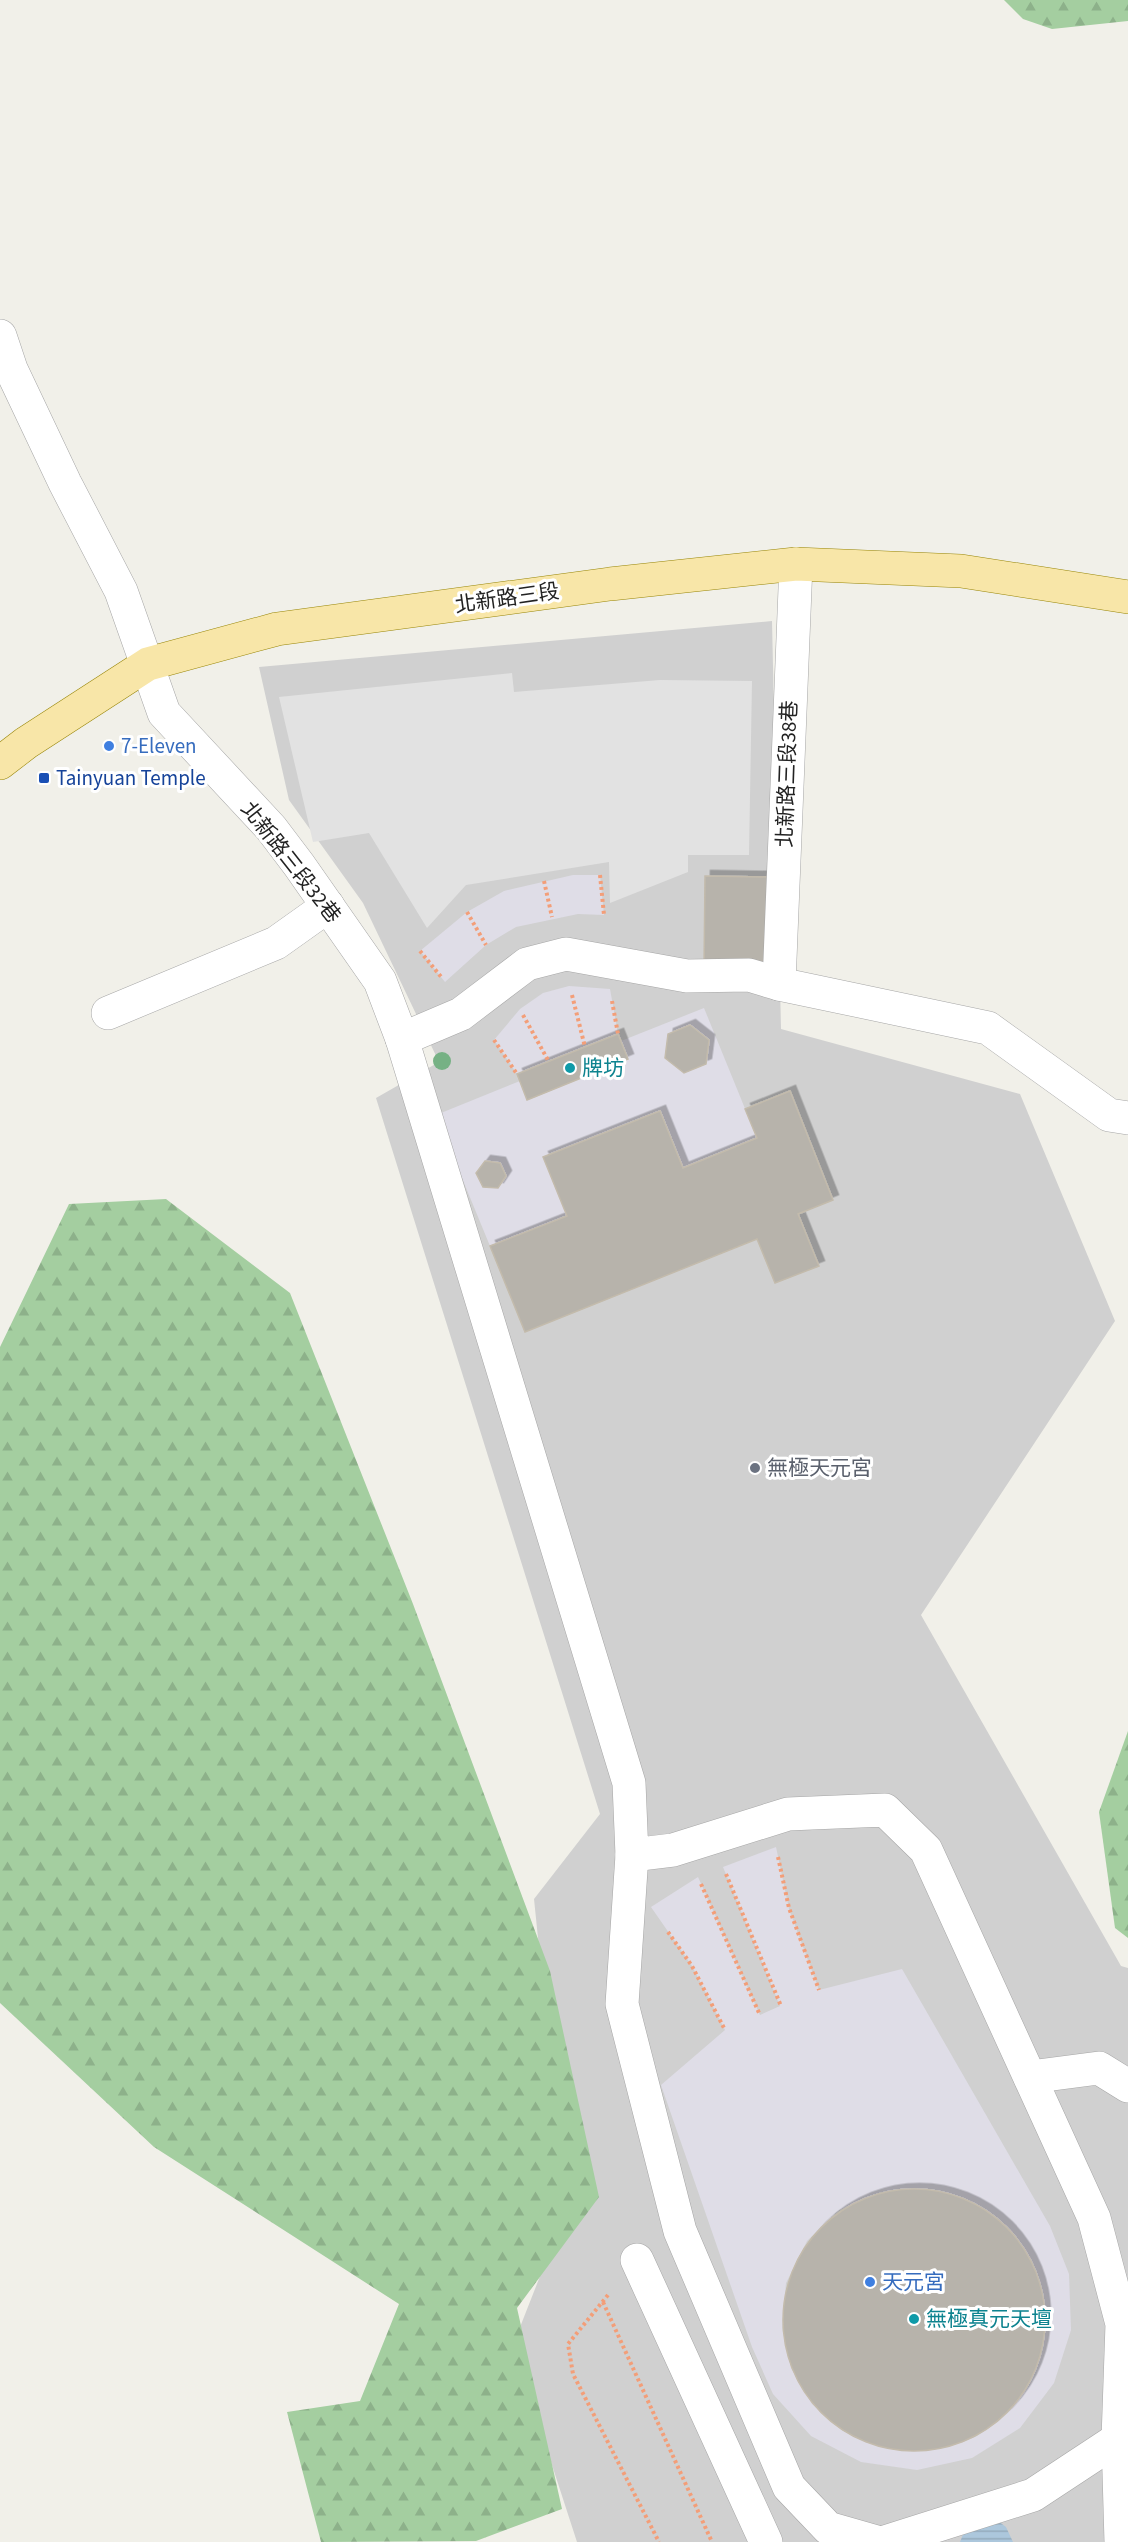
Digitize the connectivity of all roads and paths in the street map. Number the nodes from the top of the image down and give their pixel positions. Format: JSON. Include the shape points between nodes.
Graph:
{"nodes":[{"id":1,"x":0,"y":336,"type":"edge"},
{"id":2,"x":796,"y":564,"type":"junction"},
{"id":3,"x":1048,"y":584,"type":"junction"},
{"id":4,"x":1128,"y":597,"type":"edge"},
{"id":5,"x":1128,"y":622,"type":"edge"},
{"id":6,"x":148,"y":664,"type":"junction"},
{"id":7,"x":0,"y":763,"type":"edge"},
{"id":8,"x":600,"y":875,"type":"dead end"},
{"id":9,"x":544,"y":881,"type":"dead end"},
{"id":10,"x":328,"y":906,"type":"junction"},
{"id":11,"x":467,"y":912,"type":"dead end"},
{"id":12,"x":604,"y":915,"type":"dead end"},
{"id":13,"x":553,"y":918,"type":"dead end"},
{"id":14,"x":486,"y":945,"type":"dead end"},
{"id":15,"x":420,"y":951,"type":"dead end"},
{"id":16,"x":445,"y":982,"type":"dead end"},
{"id":17,"x":779,"y":984,"type":"junction"},
{"id":18,"x":569,"y":986,"type":"dead end"},
{"id":19,"x":612,"y":1000,"type":"dead end"},
{"id":20,"x":520,"y":1009,"type":"dead end"},
{"id":21,"x":108,"y":1013,"type":"dead end"},
{"id":22,"x":618,"y":1034,"type":"dead end"},
{"id":23,"x":402,"y":1039,"type":"junction"},
{"id":24,"x":494,"y":1040,"type":"dead end"},
{"id":25,"x":585,"y":1047,"type":"dead end"},
{"id":26,"x":549,"y":1062,"type":"dead end"},
{"id":27,"x":517,"y":1074,"type":"dead end"},
{"id":28,"x":1128,"y":1118,"type":"edge"},
{"id":29,"x":776,"y":1847,"type":"dead end"},
{"id":30,"x":632,"y":1855,"type":"junction"},
{"id":31,"x":723,"y":1867,"type":"dead end"},
{"id":32,"x":698,"y":1877,"type":"dead end"},
{"id":33,"x":664,"y":1927,"type":"dead end"},
{"id":34,"x":819,"y":1990,"type":"dead end"},
{"id":35,"x":781,"y":2006,"type":"dead end"},
{"id":36,"x":760,"y":2015,"type":"dead end"},
{"id":37,"x":725,"y":2030,"type":"dead end"},
{"id":38,"x":1030,"y":2077,"type":"junction"},
{"id":39,"x":1128,"y":2086,"type":"edge"},
{"id":40,"x":637,"y":2260,"type":"dead end"},
{"id":41,"x":603,"y":2302,"type":"dead end"},
{"id":42,"x":568,"y":2344,"type":"dead end"},
{"id":43,"x":1123,"y":2440,"type":"edge"},
{"id":44,"x":659,"y":2542,"type":"edge"},
{"id":45,"x":712,"y":2542,"type":"edge"},
{"id":46,"x":766,"y":2542,"type":"edge"},
{"id":47,"x":876,"y":2542,"type":"edge"},
{"id":48,"x":885,"y":2542,"type":"edge"},
{"id":49,"x":1121,"y":2542,"type":"edge"}],
"edges":[{"from":1,"to":6,"type":"street","name":"北新路三段32巷","via":[[11,369],[65,483],[121,591]]},
{"from":2,"to":3,"type":"main road","name":"北新路三段","via":[[961,571]]},
{"from":2,"to":6,"type":"main road","name":"北新路三段","via":[[610,584],[277,629]]},
{"from":2,"to":17,"type":"street","name":"北新路三段38巷"},
{"from":3,"to":4,"type":"main road","name":"北新路三段"},
{"from":3,"to":5,"type":"main road","name":"北新路三段"},
{"from":6,"to":7,"type":"main road","name":"北新路三段"},
{"from":6,"to":10,"type":"street","name":"北新路三段32巷","via":[[164,712],[271,828]]},
{"from":8,"to":12,"type":"path"},
{"from":9,"to":13,"type":"path"},
{"from":10,"to":21,"type":"street","via":[[276,943]]},
{"from":10,"to":23,"type":"street","name":"北新路三段32巷","via":[[380,981]]},
{"from":11,"to":14,"type":"path"},
{"from":15,"to":16,"type":"path"},
{"from":17,"to":23,"type":"street","via":[[749,975],[687,976],[566,954],[527,964],[460,1014]]},
{"from":17,"to":28,"type":"street","via":[[988,1028],[1108,1115]]},
{"from":18,"to":25,"type":"path"},
{"from":19,"to":22,"type":"path"},
{"from":20,"to":26,"type":"path"},
{"from":23,"to":30,"type":"street","name":"北新路三段32巷","via":[[629,1783]]},
{"from":24,"to":27,"type":"path"},
{"from":29,"to":34,"type":"path","via":[[789,1908]]},
{"from":30,"to":38,"type":"street","via":[[673,1850],[788,1814],[885,1810],[926,1850]]},
{"from":30,"to":47,"type":"street","name":"北新路三段32巷","via":[[622,2004],[680,2232],[789,2487],[828,2528]]},
{"from":31,"to":35,"type":"path"},
{"from":32,"to":36,"type":"path"},
{"from":33,"to":37,"type":"path","via":[[692,1966]]},
{"from":38,"to":39,"type":"street","via":[[1099,2068]]},
{"from":38,"to":43,"type":"street","via":[[1094,2218],[1122,2324]]},
{"from":40,"to":46,"type":"street"},
{"from":41,"to":45,"type":"path"},
{"from":42,"to":44,"type":"path","via":[[573,2374]]},
{"from":43,"to":48,"type":"street","via":[[1033,2495]]},
{"from":43,"to":49,"type":"street"}]}
